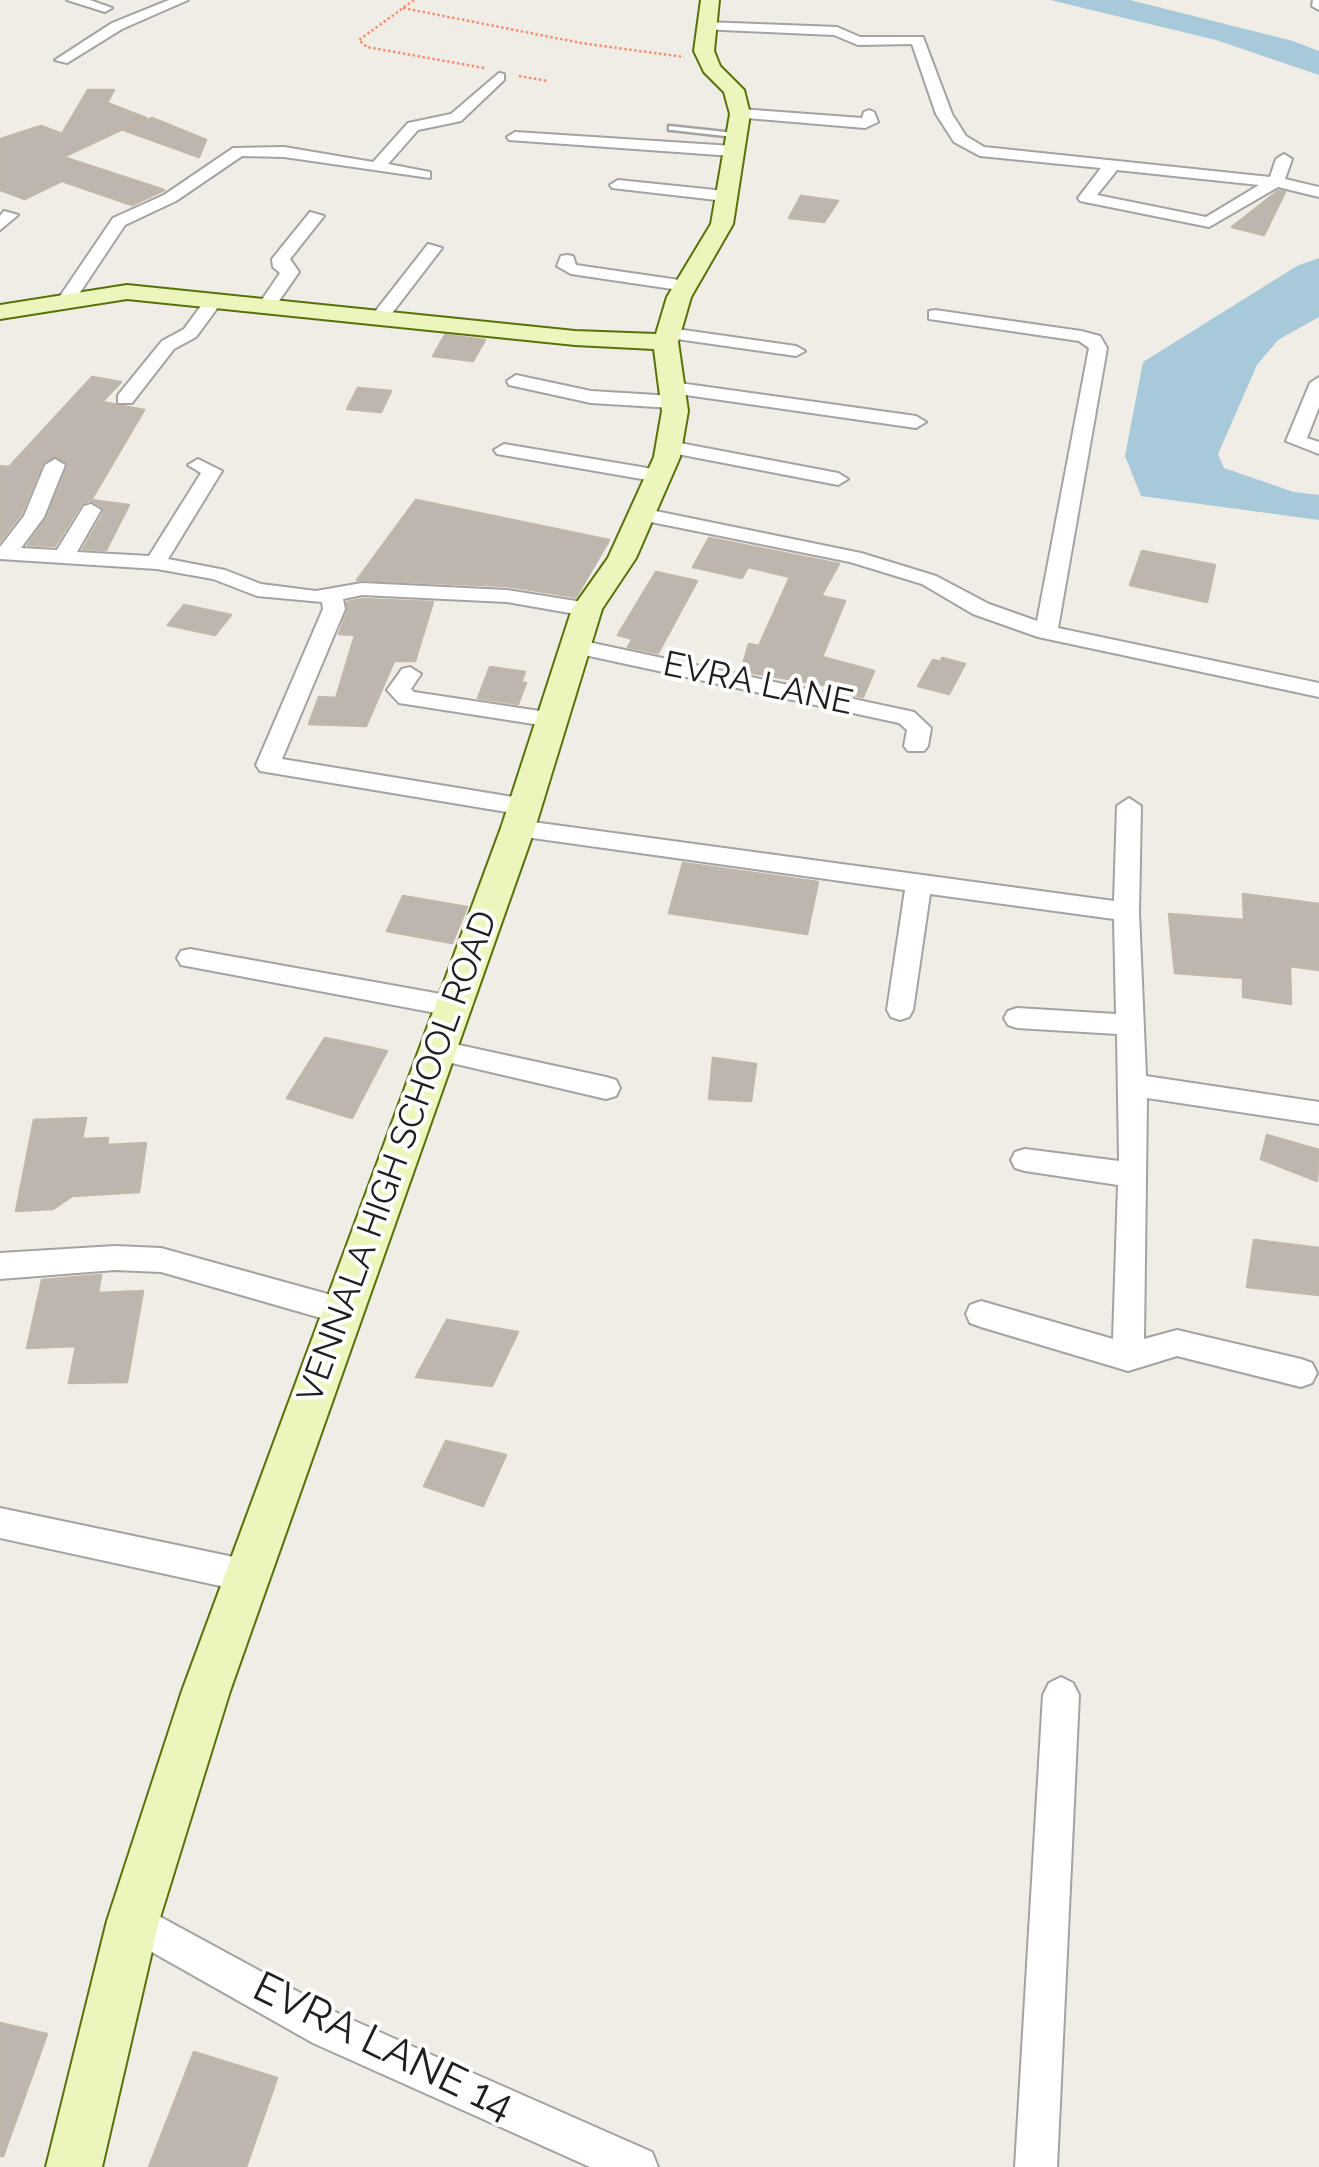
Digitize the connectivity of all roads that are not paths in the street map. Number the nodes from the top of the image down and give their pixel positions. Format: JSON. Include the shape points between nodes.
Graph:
{"nodes":[{"id":1,"x":74,"y":0,"type":"edge"},
{"id":2,"x":180,"y":0,"type":"edge"},
{"id":3,"x":710,"y":0,"type":"edge"},
{"id":4,"x":105,"y":8,"type":"dead end"},
{"id":5,"x":704,"y":26,"type":"junction"},
{"id":6,"x":62,"y":60,"type":"dead end"},
{"id":7,"x":498,"y":74,"type":"road end"},
{"id":8,"x":740,"y":114,"type":"junction"},
{"id":9,"x":869,"y":115,"type":"dead end"},
{"id":10,"x":672,"y":128,"type":"dead end"},
{"id":11,"x":515,"y":138,"type":"dead end"},
{"id":12,"x":1284,"y":160,"type":"dead end"},
{"id":13,"x":732,"y":161,"type":"junction"},
{"id":14,"x":1112,"y":164,"type":"junction"},
{"id":15,"x":377,"y":167,"type":"junction"},
{"id":16,"x":424,"y":175,"type":"dead end"},
{"id":17,"x":1276,"y":182,"type":"junction"},
{"id":18,"x":618,"y":185,"type":"dead end"},
{"id":19,"x":1319,"y":192,"type":"edge"},
{"id":20,"x":316,"y":216,"type":"dead end"},
{"id":21,"x":434,"y":248,"type":"dead end"},
{"id":22,"x":567,"y":260,"type":"dead end"},
{"id":23,"x":686,"y":286,"type":"junction"},
{"id":24,"x":65,"y":302,"type":"junction"},
{"id":25,"x":212,"y":303,"type":"junction"},
{"id":26,"x":266,"y":307,"type":"junction"},
{"id":27,"x":0,"y":312,"type":"edge"},
{"id":28,"x":936,"y":315,"type":"dead end"},
{"id":29,"x":380,"y":316,"type":"junction"},
{"id":30,"x":667,"y":338,"type":"junction"},
{"id":31,"x":796,"y":352,"type":"dead end"},
{"id":32,"x":516,"y":382,"type":"dead end"},
{"id":33,"x":1319,"y":383,"type":"edge"},
{"id":34,"x":673,"y":395,"type":"junction"},
{"id":35,"x":125,"y":398,"type":"dead end"},
{"id":36,"x":916,"y":422,"type":"dead end"},
{"id":37,"x":1319,"y":448,"type":"edge"},
{"id":38,"x":504,"y":450,"type":"dead end"},
{"id":39,"x":664,"y":461,"type":"junction"},
{"id":40,"x":54,"y":465,"type":"dead end"},
{"id":41,"x":198,"y":465,"type":"dead end"},
{"id":42,"x":838,"y":479,"type":"dead end"},
{"id":43,"x":91,"y":510,"type":"dead end"},
{"id":44,"x":642,"y":514,"type":"junction"},
{"id":45,"x":3,"y":553,"type":"edge"},
{"id":46,"x":63,"y":557,"type":"junction"},
{"id":47,"x":155,"y":563,"type":"junction"},
{"id":48,"x":332,"y":594,"type":"junction"},
{"id":49,"x":586,"y":609,"type":"junction"},
{"id":50,"x":1046,"y":632,"type":"junction"},
{"id":51,"x":574,"y":646,"type":"junction"},
{"id":52,"x":410,"y":674,"type":"dead end"},
{"id":53,"x":1319,"y":690,"type":"edge"},
{"id":54,"x":553,"y":720,"type":"junction"},
{"id":55,"x":916,"y":746,"type":"dead end"},
{"id":56,"x":1128,"y":806,"type":"dead end"},
{"id":57,"x":521,"y":817,"type":"junction"},
{"id":58,"x":919,"y":884,"type":"junction"},
{"id":59,"x":1126,"y":912,"type":"junction"},
{"id":60,"x":190,"y":958,"type":"dead end"},
{"id":61,"x":452,"y":1006,"type":"junction"},
{"id":62,"x":900,"y":1010,"type":"dead end"},
{"id":63,"x":1017,"y":1018,"type":"dead end"},
{"id":64,"x":1130,"y":1025,"type":"junction"},
{"id":65,"x":436,"y":1050,"type":"junction"},
{"id":66,"x":1132,"y":1085,"type":"junction"},
{"id":67,"x":606,"y":1088,"type":"dead end"},
{"id":68,"x":1319,"y":1112,"type":"edge"},
{"id":69,"x":1025,"y":1160,"type":"dead end"},
{"id":70,"x":1133,"y":1175,"type":"junction"},
{"id":71,"x":0,"y":1266,"type":"edge"},
{"id":72,"x":342,"y":1311,"type":"junction"},
{"id":73,"x":980,"y":1314,"type":"dead end"},
{"id":74,"x":1128,"y":1356,"type":"junction"},
{"id":75,"x":1302,"y":1372,"type":"dead end"},
{"id":76,"x":0,"y":1523,"type":"edge"},
{"id":77,"x":248,"y":1576,"type":"junction"},
{"id":78,"x":1061,"y":1695,"type":"dead end"},
{"id":79,"x":133,"y":1920,"type":"junction"},
{"id":80,"x":74,"y":2167,"type":"edge"},
{"id":81,"x":636,"y":2167,"type":"edge"},
{"id":82,"x":1036,"y":2167,"type":"edge"}],
"edges":[{"from":1,"to":4,"type":"street"},
{"from":2,"to":6,"type":"street","via":[[117,26]]},
{"from":3,"to":5,"type":"main road"},
{"from":5,"to":8,"type":"main road","via":[[707,60],[734,90]]},
{"from":5,"to":14,"type":"street","via":[[918,40],[960,139],[980,151]]},
{"from":7,"to":15,"type":"street","via":[[456,118],[413,126]]},
{"from":8,"to":9,"type":"street","via":[[866,123]]},
{"from":8,"to":13,"type":"main road","name":"VENNALA HIGH SCHOOL ROAD"},
{"from":10,"to":13,"type":"lane"},
{"from":11,"to":13,"type":"street"},
{"from":12,"to":17,"type":"street"},
{"from":13,"to":18,"type":"street"},
{"from":13,"to":23,"type":"main road","name":"VENNALA HIGH SCHOOL ROAD","via":[[722,224]]},
{"from":14,"to":17,"type":"street"},
{"from":14,"to":17,"type":"street","via":[[1086,198],[1209,222]]},
{"from":15,"to":16,"type":"street"},
{"from":15,"to":24,"type":"street","via":[[239,151],[170,198],[119,222]]},
{"from":17,"to":19,"type":"street"},
{"from":20,"to":26,"type":"street","via":[[281,259],[290,272]]},
{"from":21,"to":29,"type":"street"},
{"from":22,"to":23,"type":"street","via":[[572,269]]},
{"from":23,"to":30,"type":"main road","name":"VENNALA HIGH SCHOOL ROAD"},
{"from":24,"to":25,"type":"main road","via":[[127,292]]},
{"from":24,"to":27,"type":"main road"},
{"from":25,"to":26,"type":"main road"},
{"from":25,"to":35,"type":"street"},
{"from":26,"to":29,"type":"main road"},
{"from":28,"to":50,"type":"street","via":[[1081,336],[1098,348]]},
{"from":29,"to":30,"type":"main road","via":[[575,338]]},
{"from":30,"to":31,"type":"street"},
{"from":30,"to":34,"type":"main road","name":"VENNALA HIGH SCHOOL ROAD"},
{"from":32,"to":34,"type":"street","via":[[591,397]]},
{"from":33,"to":37,"type":"street","via":[[1296,441]]},
{"from":34,"to":36,"type":"street"},
{"from":34,"to":39,"type":"main road","name":"VENNALA HIGH SCHOOL ROAD"},
{"from":38,"to":39,"type":"street"},
{"from":39,"to":42,"type":"street"},
{"from":39,"to":44,"type":"main road","name":"VENNALA HIGH SCHOOL ROAD"},
{"from":40,"to":45,"type":"street","via":[[34,517]]},
{"from":41,"to":47,"type":"street","via":[[212,471]]},
{"from":43,"to":46,"type":"street"},
{"from":44,"to":49,"type":"main road","name":"VENNALA HIGH SCHOOL ROAD","via":[[622,558]]},
{"from":44,"to":50,"type":"street","via":[[854,557],[928,580]]},
{"from":45,"to":46,"type":"street"},
{"from":46,"to":47,"type":"street"},
{"from":47,"to":48,"type":"street","via":[[218,574],[257,590]]},
{"from":48,"to":49,"type":"street","via":[[362,589],[507,596]]},
{"from":48,"to":57,"type":"street","via":[[334,609],[268,765]]},
{"from":49,"to":51,"type":"main road","name":"VENNALA HIGH SCHOOL ROAD"},
{"from":50,"to":53,"type":"street"},
{"from":51,"to":54,"type":"main road","name":"VENNALA HIGH SCHOOL ROAD"},
{"from":51,"to":55,"type":"street","name":"EVRA LANE","via":[[906,718],[918,728]]},
{"from":52,"to":54,"type":"street","via":[[398,690],[406,698]]},
{"from":54,"to":57,"type":"main road","name":"VENNALA HIGH SCHOOL ROAD"},
{"from":56,"to":59,"type":"street"},
{"from":57,"to":58,"type":"street"},
{"from":57,"to":61,"type":"main road","name":"VENNALA HIGH SCHOOL ROAD"},
{"from":58,"to":59,"type":"street"},
{"from":58,"to":62,"type":"street"},
{"from":59,"to":64,"type":"street"},
{"from":60,"to":61,"type":"street"},
{"from":61,"to":65,"type":"main road","name":"VENNALA HIGH SCHOOL ROAD"},
{"from":63,"to":64,"type":"street"},
{"from":64,"to":66,"type":"street"},
{"from":65,"to":67,"type":"street"},
{"from":65,"to":72,"type":"main road","name":"VENNALA HIGH SCHOOL ROAD"},
{"from":66,"to":68,"type":"street"},
{"from":66,"to":70,"type":"street"},
{"from":69,"to":70,"type":"street"},
{"from":70,"to":74,"type":"street"},
{"from":71,"to":72,"type":"street","via":[[160,1260]]},
{"from":72,"to":77,"type":"main road","name":"VENNALA HIGH SCHOOL ROAD"},
{"from":73,"to":74,"type":"street"},
{"from":74,"to":75,"type":"street","via":[[1178,1342]]},
{"from":76,"to":77,"type":"street"},
{"from":77,"to":79,"type":"main road","name":"VENNALA HIGH SCHOOL ROAD"},
{"from":78,"to":82,"type":"street"},
{"from":79,"to":80,"type":"main road","name":"VENNALA HIGH SCHOOL ROAD"},
{"from":79,"to":81,"type":"street","name":"EVRA LANE 14","via":[[327,2029]]}]}
